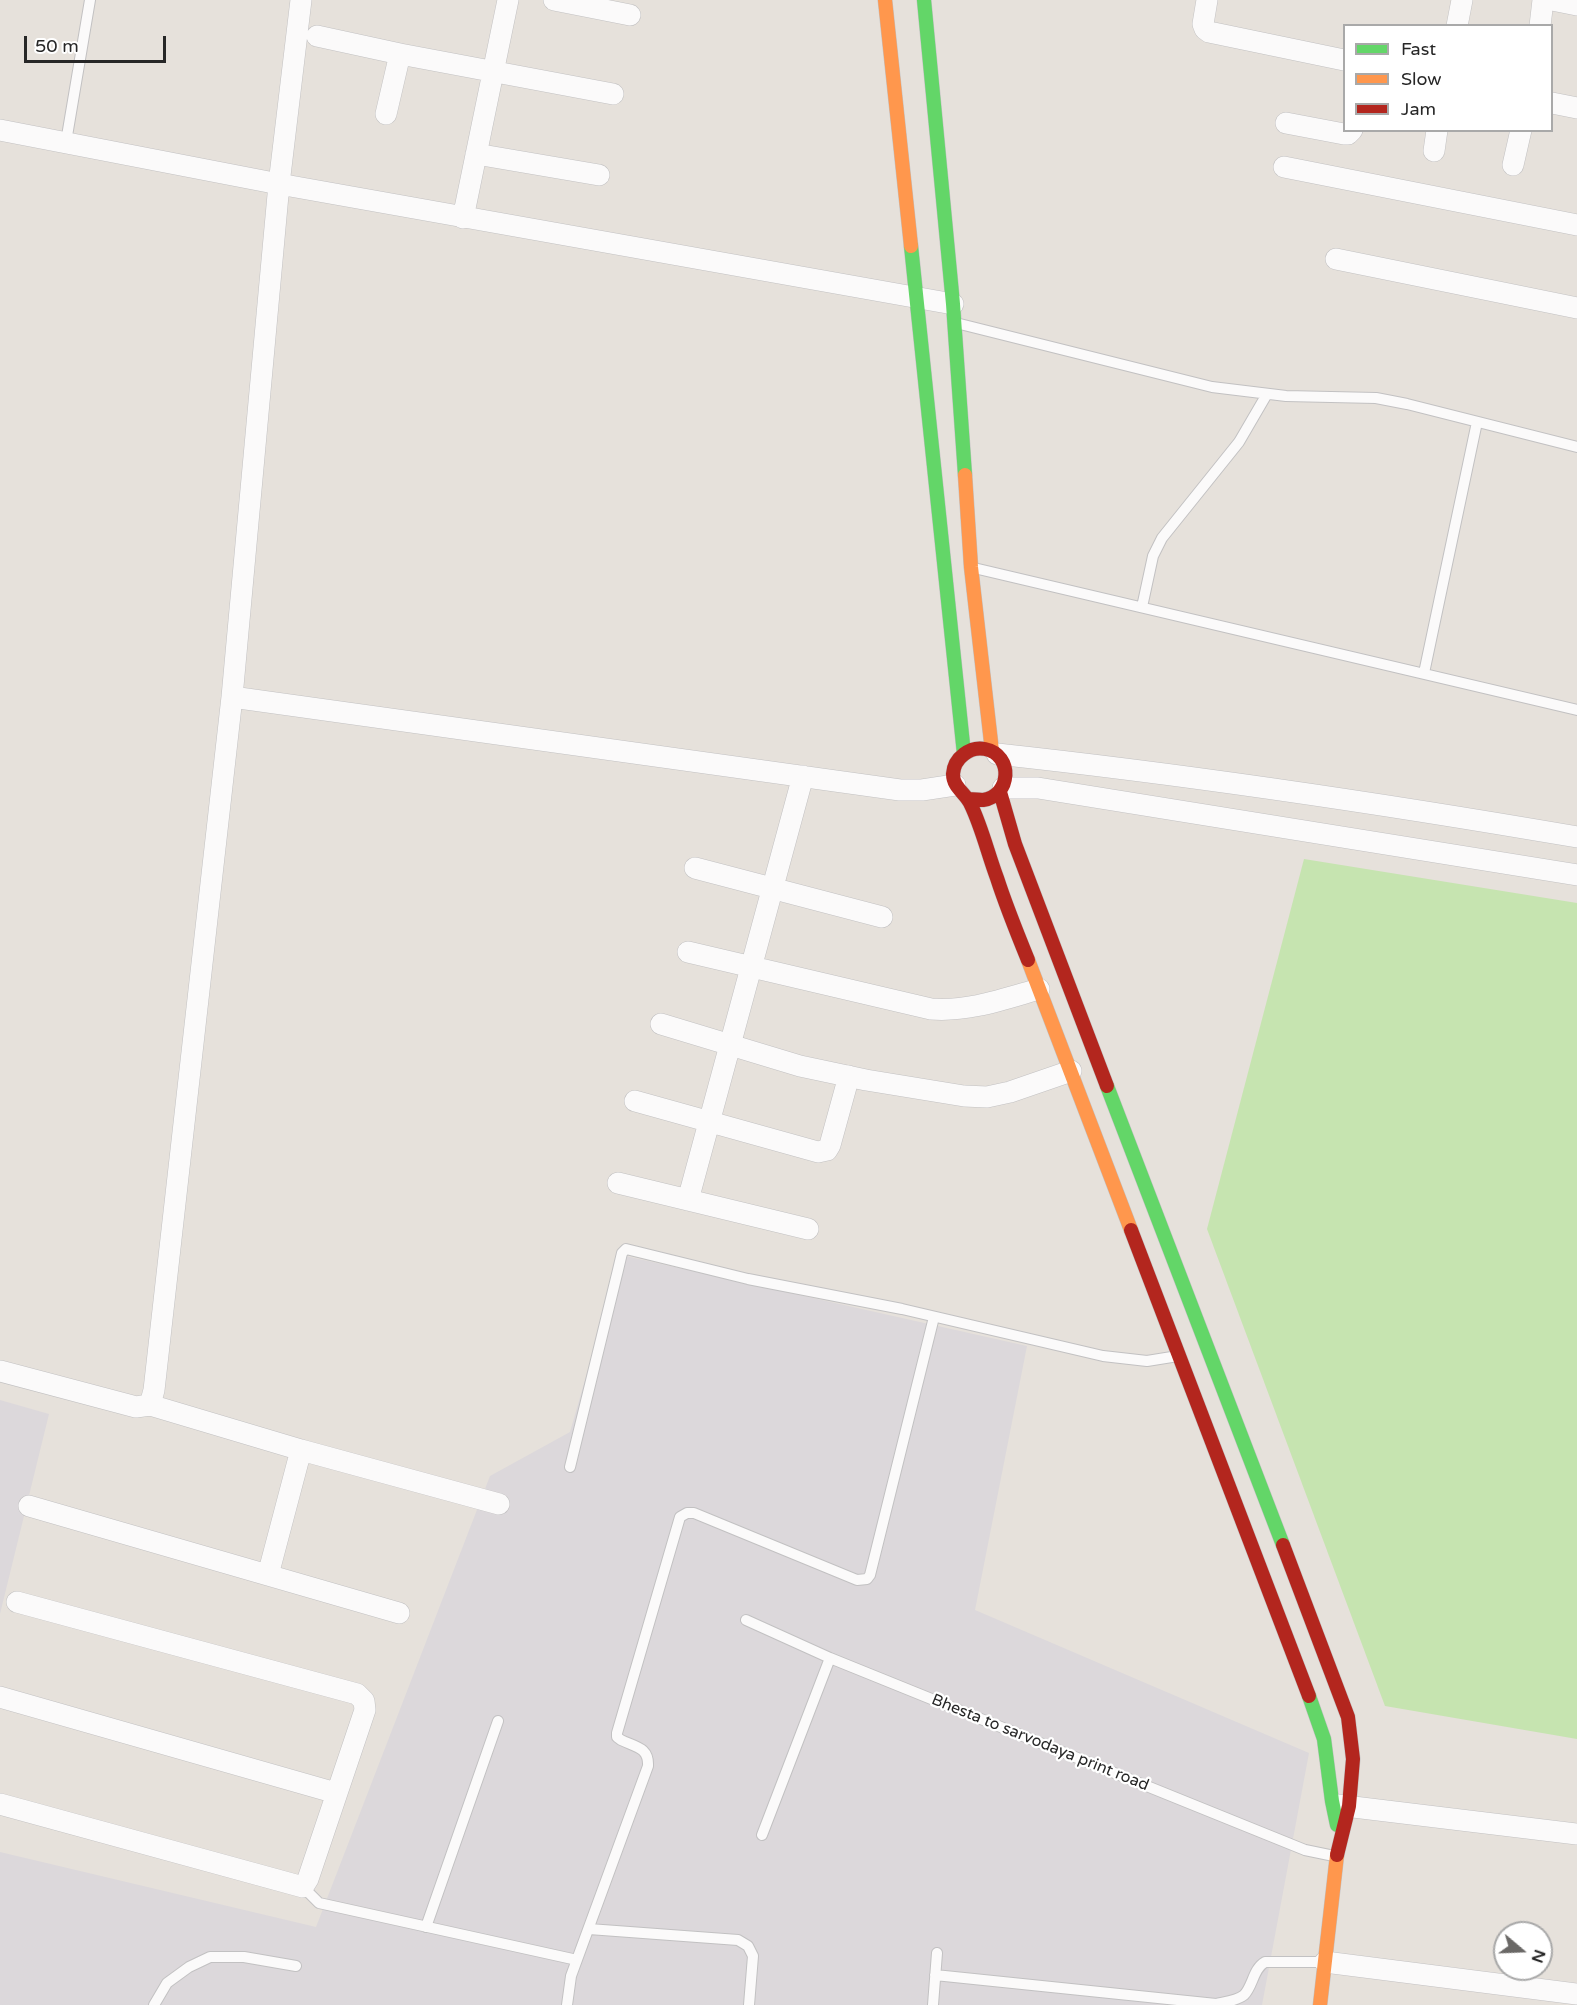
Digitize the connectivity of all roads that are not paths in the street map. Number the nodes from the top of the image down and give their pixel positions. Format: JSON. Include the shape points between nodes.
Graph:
{"nodes":[{"id":1,"x":90,"y":0,"type":"edge"},
{"id":2,"x":301,"y":0,"type":"edge"},
{"id":3,"x":508,"y":0,"type":"edge"},
{"id":4,"x":554,"y":0,"type":"edge"},
{"id":5,"x":885,"y":0,"type":"edge"},
{"id":6,"x":924,"y":0,"type":"edge"},
{"id":7,"x":1207,"y":0,"type":"edge"},
{"id":8,"x":1462,"y":0,"type":"edge"},
{"id":9,"x":1543,"y":0,"type":"edge"},
{"id":10,"x":1552,"y":0,"type":"edge"},
{"id":11,"x":1577,"y":5,"type":"edge"},
{"id":12,"x":630,"y":15,"type":"dead end"},
{"id":13,"x":1457,"y":24,"type":"edge"},
{"id":14,"x":1540,"y":24,"type":"edge"},
{"id":15,"x":317,"y":36,"type":"dead end"},
{"id":16,"x":400,"y":54,"type":"junction"},
{"id":17,"x":1343,"y":60,"type":"edge"},
{"id":18,"x":493,"y":70,"type":"junction"},
{"id":19,"x":613,"y":94,"type":"dead end"},
{"id":20,"x":1553,"y":103,"type":"edge"},
{"id":21,"x":1577,"y":108,"type":"edge"},
{"id":22,"x":386,"y":114,"type":"dead end"},
{"id":23,"x":1286,"y":123,"type":"dead end"},
{"id":24,"x":0,"y":130,"type":"edge"},
{"id":25,"x":1350,"y":132,"type":"edge"},
{"id":26,"x":1521,"y":132,"type":"edge"},
{"id":27,"x":66,"y":142,"type":"junction"},
{"id":28,"x":476,"y":153,"type":"junction"},
{"id":29,"x":1513,"y":165,"type":"dead end"},
{"id":30,"x":1284,"y":167,"type":"dead end"},
{"id":31,"x":599,"y":176,"type":"dead end"},
{"id":32,"x":279,"y":184,"type":"junction"},
{"id":33,"x":463,"y":218,"type":"junction"},
{"id":34,"x":1577,"y":225,"type":"edge"},
{"id":35,"x":1336,"y":259,"type":"dead end"},
{"id":36,"x":917,"y":299,"type":"junction"},
{"id":37,"x":1577,"y":308,"type":"edge"},
{"id":38,"x":954,"y":313,"type":"junction"},
{"id":39,"x":1267,"y":394,"type":"junction"},
{"id":40,"x":1477,"y":422,"type":"junction"},
{"id":41,"x":1577,"y":447,"type":"edge"},
{"id":42,"x":971,"y":567,"type":"junction"},
{"id":43,"x":1142,"y":607,"type":"junction"},
{"id":44,"x":1424,"y":673,"type":"junction"},
{"id":45,"x":232,"y":697,"type":"junction"},
{"id":46,"x":1577,"y":710,"type":"edge"},
{"id":47,"x":994,"y":752,"type":"junction"},
{"id":48,"x":964,"y":754,"type":"junction"},
{"id":49,"x":803,"y":776,"type":"junction"},
{"id":50,"x":1001,"y":790,"type":"junction"},
{"id":51,"x":962,"y":792,"type":"junction"},
{"id":52,"x":1577,"y":837,"type":"edge"},
{"id":53,"x":695,"y":868,"type":"dead end"},
{"id":54,"x":1577,"y":874,"type":"edge"},
{"id":55,"x":772,"y":890,"type":"junction"},
{"id":56,"x":882,"y":917,"type":"dead end"},
{"id":57,"x":688,"y":952,"type":"dead end"},
{"id":58,"x":751,"y":968,"type":"junction"},
{"id":59,"x":1039,"y":989,"type":"junction"},
{"id":60,"x":662,"y":1024,"type":"dead end"},
{"id":61,"x":730,"y":1045,"type":"junction"},
{"id":62,"x":1071,"y":1071,"type":"junction"},
{"id":63,"x":849,"y":1076,"type":"junction"},
{"id":64,"x":635,"y":1101,"type":"dead end"},
{"id":65,"x":709,"y":1122,"type":"junction"},
{"id":66,"x":618,"y":1183,"type":"dead end"},
{"id":67,"x":688,"y":1200,"type":"junction"},
{"id":68,"x":808,"y":1229,"type":"dead end"},
{"id":69,"x":934,"y":1317,"type":"junction"},
{"id":70,"x":1180,"y":1356,"type":"junction"},
{"id":71,"x":0,"y":1371,"type":"edge"},
{"id":72,"x":150,"y":1405,"type":"junction"},
{"id":73,"x":301,"y":1450,"type":"junction"},
{"id":74,"x":570,"y":1467,"type":"dead end"},
{"id":75,"x":499,"y":1504,"type":"dead end"},
{"id":76,"x":29,"y":1506,"type":"dead end"},
{"id":77,"x":268,"y":1575,"type":"junction"},
{"id":78,"x":17,"y":1602,"type":"dead end"},
{"id":79,"x":399,"y":1613,"type":"dead end"},
{"id":80,"x":746,"y":1620,"type":"dead end"},
{"id":81,"x":830,"y":1658,"type":"junction"},
{"id":82,"x":0,"y":1697,"type":"edge"},
{"id":83,"x":498,"y":1721,"type":"dead end"},
{"id":84,"x":336,"y":1793,"type":"junction"},
{"id":85,"x":0,"y":1804,"type":"edge"},
{"id":86,"x":1340,"y":1805,"type":"junction"},
{"id":87,"x":1577,"y":1834,"type":"edge"},
{"id":88,"x":762,"y":1835,"type":"dead end"},
{"id":89,"x":1337,"y":1857,"type":"junction"},
{"id":90,"x":303,"y":1887,"type":"junction"},
{"id":91,"x":426,"y":1927,"type":"junction"},
{"id":92,"x":589,"y":1929,"type":"junction"},
{"id":93,"x":937,"y":1953,"type":"dead end"},
{"id":94,"x":577,"y":1960,"type":"junction"},
{"id":95,"x":1325,"y":1962,"type":"junction"},
{"id":96,"x":296,"y":1966,"type":"dead end"},
{"id":97,"x":935,"y":1975,"type":"junction"},
{"id":98,"x":1577,"y":1994,"type":"edge"},
{"id":99,"x":154,"y":2005,"type":"edge"},
{"id":100,"x":567,"y":2005,"type":"edge"},
{"id":101,"x":749,"y":2005,"type":"edge"},
{"id":102,"x":933,"y":2005,"type":"edge"},
{"id":103,"x":1320,"y":2005,"type":"edge"}],
"edges":[{"from":1,"to":27,"type":"lane"},
{"from":2,"to":32,"type":"street"},
{"from":3,"to":18,"type":"street"},
{"from":4,"to":12,"type":"street"},
{"from":5,"to":36,"type":"main road"},
{"from":6,"to":38,"type":"main road"},
{"from":7,"to":17,"type":"street","via":[[1203,24],[1209,32]]},
{"from":8,"to":13,"type":"street"},
{"from":9,"to":14,"type":"street"},
{"from":10,"to":11,"type":"street"},
{"from":15,"to":16,"type":"street"},
{"from":16,"to":18,"type":"street"},
{"from":16,"to":22,"type":"street"},
{"from":18,"to":19,"type":"street"},
{"from":18,"to":28,"type":"street"},
{"from":20,"to":21,"type":"street"},
{"from":23,"to":25,"type":"street"},
{"from":24,"to":27,"type":"street"},
{"from":26,"to":29,"type":"street"},
{"from":27,"to":32,"type":"street"},
{"from":28,"to":31,"type":"street"},
{"from":28,"to":33,"type":"street"},
{"from":30,"to":34,"type":"street"},
{"from":32,"to":33,"type":"street"},
{"from":32,"to":45,"type":"street"},
{"from":33,"to":36,"type":"street"},
{"from":35,"to":37,"type":"street"},
{"from":36,"to":38,"type":"street"},
{"from":36,"to":48,"type":"main road"},
{"from":38,"to":39,"type":"lane","via":[[1212,387]]},
{"from":38,"to":42,"type":"main road"},
{"from":39,"to":40,"type":"lane","via":[[1376,399]]},
{"from":39,"to":43,"type":"lane","via":[[1239,442],[1162,538],[1153,556]]},
{"from":40,"to":41,"type":"lane"},
{"from":40,"to":44,"type":"lane"},
{"from":42,"to":43,"type":"lane"},
{"from":42,"to":47,"type":"main road"},
{"from":43,"to":44,"type":"lane"},
{"from":44,"to":46,"type":"lane"},
{"from":45,"to":49,"type":"street"},
{"from":45,"to":72,"type":"street"},
{"from":47,"to":48,"type":"main road","via":[[977,748]]},
{"from":47,"to":50,"type":"main road","via":[[1005,765]]},
{"from":47,"to":52,"type":"street"},
{"from":48,"to":51,"type":"main road","via":[[953,771]]},
{"from":49,"to":51,"type":"street","via":[[900,790]]},
{"from":49,"to":55,"type":"street"},
{"from":50,"to":51,"type":"main road","via":[[986,801]]},
{"from":50,"to":54,"type":"street","via":[[1038,788]]},
{"from":50,"to":86,"type":"main road","via":[[1015,844],[1348,1717],[1353,1758]]},
{"from":51,"to":59,"type":"main road"},
{"from":53,"to":55,"type":"street"},
{"from":55,"to":56,"type":"street"},
{"from":55,"to":58,"type":"street"},
{"from":57,"to":58,"type":"street"},
{"from":58,"to":59,"type":"street","via":[[950,1011]]},
{"from":58,"to":61,"type":"street"},
{"from":59,"to":62,"type":"main road"},
{"from":60,"to":61,"type":"street"},
{"from":61,"to":63,"type":"street"},
{"from":61,"to":65,"type":"street"},
{"from":62,"to":63,"type":"street","via":[[987,1097]]},
{"from":62,"to":70,"type":"main road"},
{"from":63,"to":65,"type":"street","via":[[830,1145],[823,1152]]},
{"from":64,"to":65,"type":"street"},
{"from":65,"to":67,"type":"street"},
{"from":66,"to":67,"type":"street"},
{"from":67,"to":68,"type":"street"},
{"from":69,"to":70,"type":"lane","via":[[1125,1360]]},
{"from":69,"to":74,"type":"lane","via":[[626,1249]]},
{"from":69,"to":92,"type":"lane","via":[[867,1579],[857,1580],[694,1513],[680,1517],[617,1733],[621,1740],[645,1751],[648,1766]]},
{"from":70,"to":86,"type":"main road","via":[[1322,1727]]},
{"from":71,"to":72,"type":"street","via":[[136,1407]]},
{"from":72,"to":73,"type":"street"},
{"from":73,"to":75,"type":"street"},
{"from":73,"to":77,"type":"street"},
{"from":76,"to":77,"type":"street"},
{"from":77,"to":79,"type":"street"},
{"from":78,"to":84,"type":"street","via":[[357,1694],[364,1701],[365,1710]]},
{"from":80,"to":81,"type":"lane","name":"Bhesta to sarvodaya print road"},
{"from":81,"to":88,"type":"lane"},
{"from":81,"to":89,"type":"lane","name":"Bhesta to sarvodaya print road","via":[[1305,1850]]},
{"from":82,"to":84,"type":"street"},
{"from":83,"to":91,"type":"lane"},
{"from":84,"to":90,"type":"street"},
{"from":85,"to":90,"type":"street"},
{"from":86,"to":87,"type":"street"},
{"from":86,"to":89,"type":"main road"},
{"from":89,"to":95,"type":"main road"},
{"from":90,"to":91,"type":"lane","via":[[320,1903]]},
{"from":91,"to":94,"type":"lane"},
{"from":92,"to":94,"type":"lane"},
{"from":92,"to":101,"type":"lane","via":[[738,1940],[748,1946],[753,1956]]},
{"from":93,"to":97,"type":"lane"},
{"from":94,"to":100,"type":"lane"},
{"from":95,"to":97,"type":"lane","via":[[1265,1962],[1244,1995],[1216,2004]]},
{"from":95,"to":98,"type":"street"},
{"from":95,"to":103,"type":"main road"},
{"from":96,"to":99,"type":"lane","via":[[244,1958],[210,1958],[189,1966],[167,1983]]},
{"from":97,"to":102,"type":"lane"}]}
